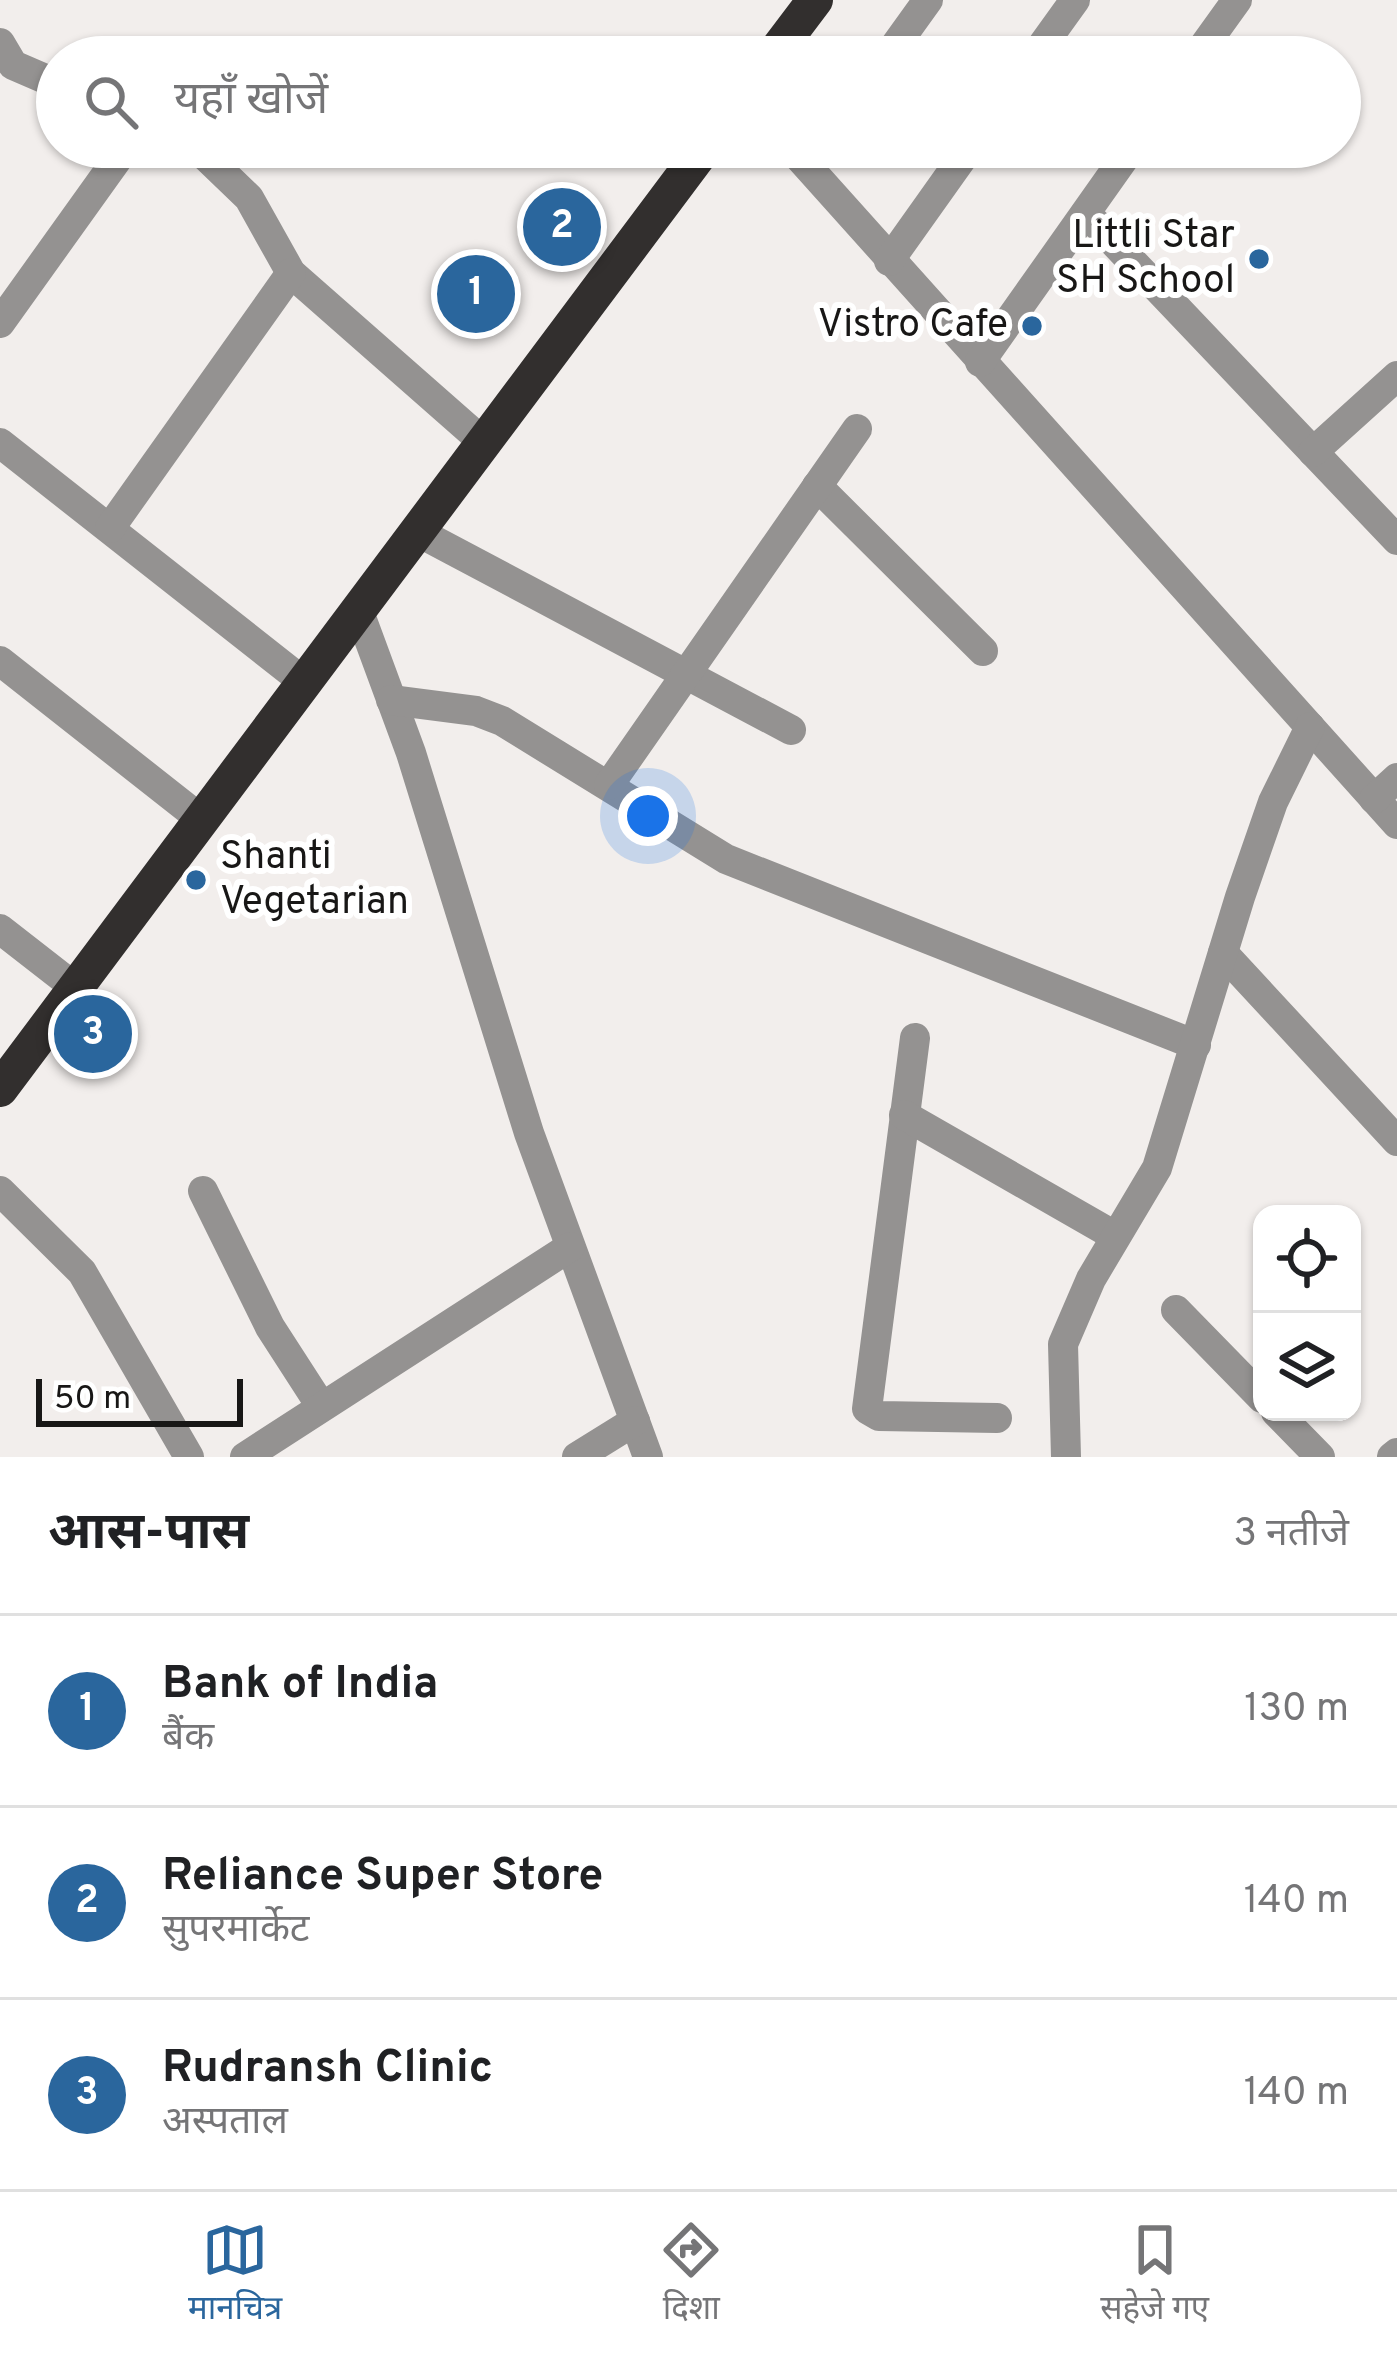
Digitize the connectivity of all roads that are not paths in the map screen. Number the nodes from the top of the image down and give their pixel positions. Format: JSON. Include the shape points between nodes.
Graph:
{"nodes":[{"id":1,"x":815,"y":0,"type":"edge"},
{"id":2,"x":928,"y":0,"type":"edge"},
{"id":3,"x":1075,"y":0,"type":"edge"},
{"id":4,"x":1237,"y":0,"type":"edge"},
{"id":5,"x":786,"y":30,"type":"edge"},
{"id":6,"x":901,"y":36,"type":"edge"},
{"id":7,"x":1049,"y":36,"type":"edge"},
{"id":8,"x":1211,"y":36,"type":"edge"},
{"id":9,"x":0,"y":44,"type":"edge"},
{"id":10,"x":36,"y":75,"type":"edge"},
{"id":11,"x":112,"y":168,"type":"edge"},
{"id":12,"x":218,"y":168,"type":"edge"},
{"id":13,"x":689,"y":168,"type":"edge"},
{"id":14,"x":818,"y":168,"type":"edge"},
{"id":15,"x":955,"y":168,"type":"edge"},
{"id":16,"x":1117,"y":168,"type":"edge"},
{"id":17,"x":1086,"y":213,"type":"junction"},
{"id":18,"x":889,"y":261,"type":"junction"},
{"id":19,"x":291,"y":272,"type":"junction"},
{"id":20,"x":0,"y":323,"type":"edge"},
{"id":21,"x":980,"y":362,"type":"junction"},
{"id":22,"x":1397,"y":376,"type":"edge"},
{"id":23,"x":856,"y":430,"type":"dead end"},
{"id":24,"x":482,"y":441,"type":"junction"},
{"id":25,"x":0,"y":442,"type":"edge"},
{"id":26,"x":1313,"y":452,"type":"junction"},
{"id":27,"x":817,"y":486,"type":"junction"},
{"id":28,"x":110,"y":528,"type":"junction"},
{"id":29,"x":418,"y":532,"type":"junction"},
{"id":30,"x":1397,"y":540,"type":"edge"},
{"id":31,"x":358,"y":611,"type":"junction"},
{"id":32,"x":983,"y":651,"type":"dead end"},
{"id":33,"x":0,"y":661,"type":"edge"},
{"id":34,"x":686,"y":674,"type":"junction"},
{"id":35,"x":305,"y":683,"type":"junction"},
{"id":36,"x":391,"y":700,"type":"junction"},
{"id":37,"x":1310,"y":728,"type":"junction"},
{"id":38,"x":791,"y":730,"type":"dead end"},
{"id":39,"x":609,"y":785,"type":"junction"},
{"id":40,"x":1386,"y":788,"type":"edge"},
{"id":41,"x":202,"y":820,"type":"junction"},
{"id":42,"x":1397,"y":824,"type":"edge"},
{"id":43,"x":0,"y":929,"type":"edge"},
{"id":44,"x":1223,"y":953,"type":"junction"},
{"id":45,"x":77,"y":989,"type":"junction"},
{"id":46,"x":914,"y":1038,"type":"dead end"},
{"id":47,"x":1196,"y":1046,"type":"junction"},
{"id":48,"x":0,"y":1089,"type":"edge"},
{"id":49,"x":904,"y":1115,"type":"junction"},
{"id":50,"x":1397,"y":1141,"type":"edge"},
{"id":51,"x":0,"y":1191,"type":"edge"},
{"id":52,"x":203,"y":1191,"type":"dead end"},
{"id":53,"x":1115,"y":1236,"type":"junction"},
{"id":54,"x":571,"y":1247,"type":"junction"},
{"id":55,"x":1176,"y":1310,"type":"dead end"},
{"id":56,"x":1253,"y":1389,"type":"edge"},
{"id":57,"x":321,"y":1406,"type":"junction"},
{"id":58,"x":997,"y":1418,"type":"dead end"},
{"id":59,"x":635,"y":1421,"type":"junction"},
{"id":60,"x":1285,"y":1421,"type":"edge"},
{"id":61,"x":189,"y":1457,"type":"edge"},
{"id":62,"x":244,"y":1457,"type":"edge"},
{"id":63,"x":577,"y":1457,"type":"edge"},
{"id":64,"x":648,"y":1457,"type":"edge"},
{"id":65,"x":1066,"y":1457,"type":"edge"},
{"id":66,"x":1319,"y":1457,"type":"edge"}],
"edges":[{"from":1,"to":5,"type":"highway"},
{"from":2,"to":6,"type":"street"},
{"from":3,"to":7,"type":"street"},
{"from":4,"to":8,"type":"street"},
{"from":9,"to":10,"type":"street","via":[[13,65]]},
{"from":11,"to":20,"type":"street"},
{"from":12,"to":19,"type":"street","via":[[249,198]]},
{"from":13,"to":24,"type":"highway"},
{"from":14,"to":18,"type":"street"},
{"from":15,"to":18,"type":"street"},
{"from":16,"to":17,"type":"street"},
{"from":17,"to":21,"type":"street"},
{"from":17,"to":26,"type":"street"},
{"from":18,"to":21,"type":"street"},
{"from":19,"to":24,"type":"street"},
{"from":19,"to":28,"type":"street"},
{"from":21,"to":37,"type":"street"},
{"from":22,"to":26,"type":"street"},
{"from":23,"to":27,"type":"street"},
{"from":24,"to":29,"type":"highway"},
{"from":25,"to":28,"type":"street"},
{"from":26,"to":30,"type":"street"},
{"from":27,"to":32,"type":"street"},
{"from":27,"to":34,"type":"street"},
{"from":28,"to":35,"type":"street"},
{"from":29,"to":31,"type":"highway"},
{"from":29,"to":34,"type":"street"},
{"from":31,"to":35,"type":"highway"},
{"from":31,"to":36,"type":"street"},
{"from":33,"to":41,"type":"street"},
{"from":34,"to":38,"type":"street"},
{"from":34,"to":39,"type":"street"},
{"from":35,"to":41,"type":"highway"},
{"from":36,"to":39,"type":"street","via":[[502,721]]},
{"from":36,"to":54,"type":"street"},
{"from":37,"to":40,"type":"street"},
{"from":37,"to":44,"type":"street","via":[[1273,802]]},
{"from":39,"to":47,"type":"street","via":[[746,868]]},
{"from":40,"to":42,"type":"street"},
{"from":41,"to":45,"type":"highway"},
{"from":43,"to":45,"type":"street"},
{"from":44,"to":47,"type":"street"},
{"from":44,"to":50,"type":"street"},
{"from":45,"to":48,"type":"highway"},
{"from":46,"to":49,"type":"street"},
{"from":47,"to":53,"type":"street","via":[[1151,1183]]},
{"from":49,"to":53,"type":"street"},
{"from":49,"to":58,"type":"street","via":[[867,1409],[879,1416]]},
{"from":51,"to":61,"type":"street","via":[[82,1272]]},
{"from":52,"to":57,"type":"street","via":[[270,1328]]},
{"from":53,"to":65,"type":"street","via":[[1060,1355]]},
{"from":54,"to":57,"type":"street"},
{"from":54,"to":59,"type":"street"},
{"from":55,"to":56,"type":"street"},
{"from":57,"to":62,"type":"street"},
{"from":59,"to":63,"type":"street"},
{"from":59,"to":64,"type":"street"},
{"from":60,"to":66,"type":"street"}]}
